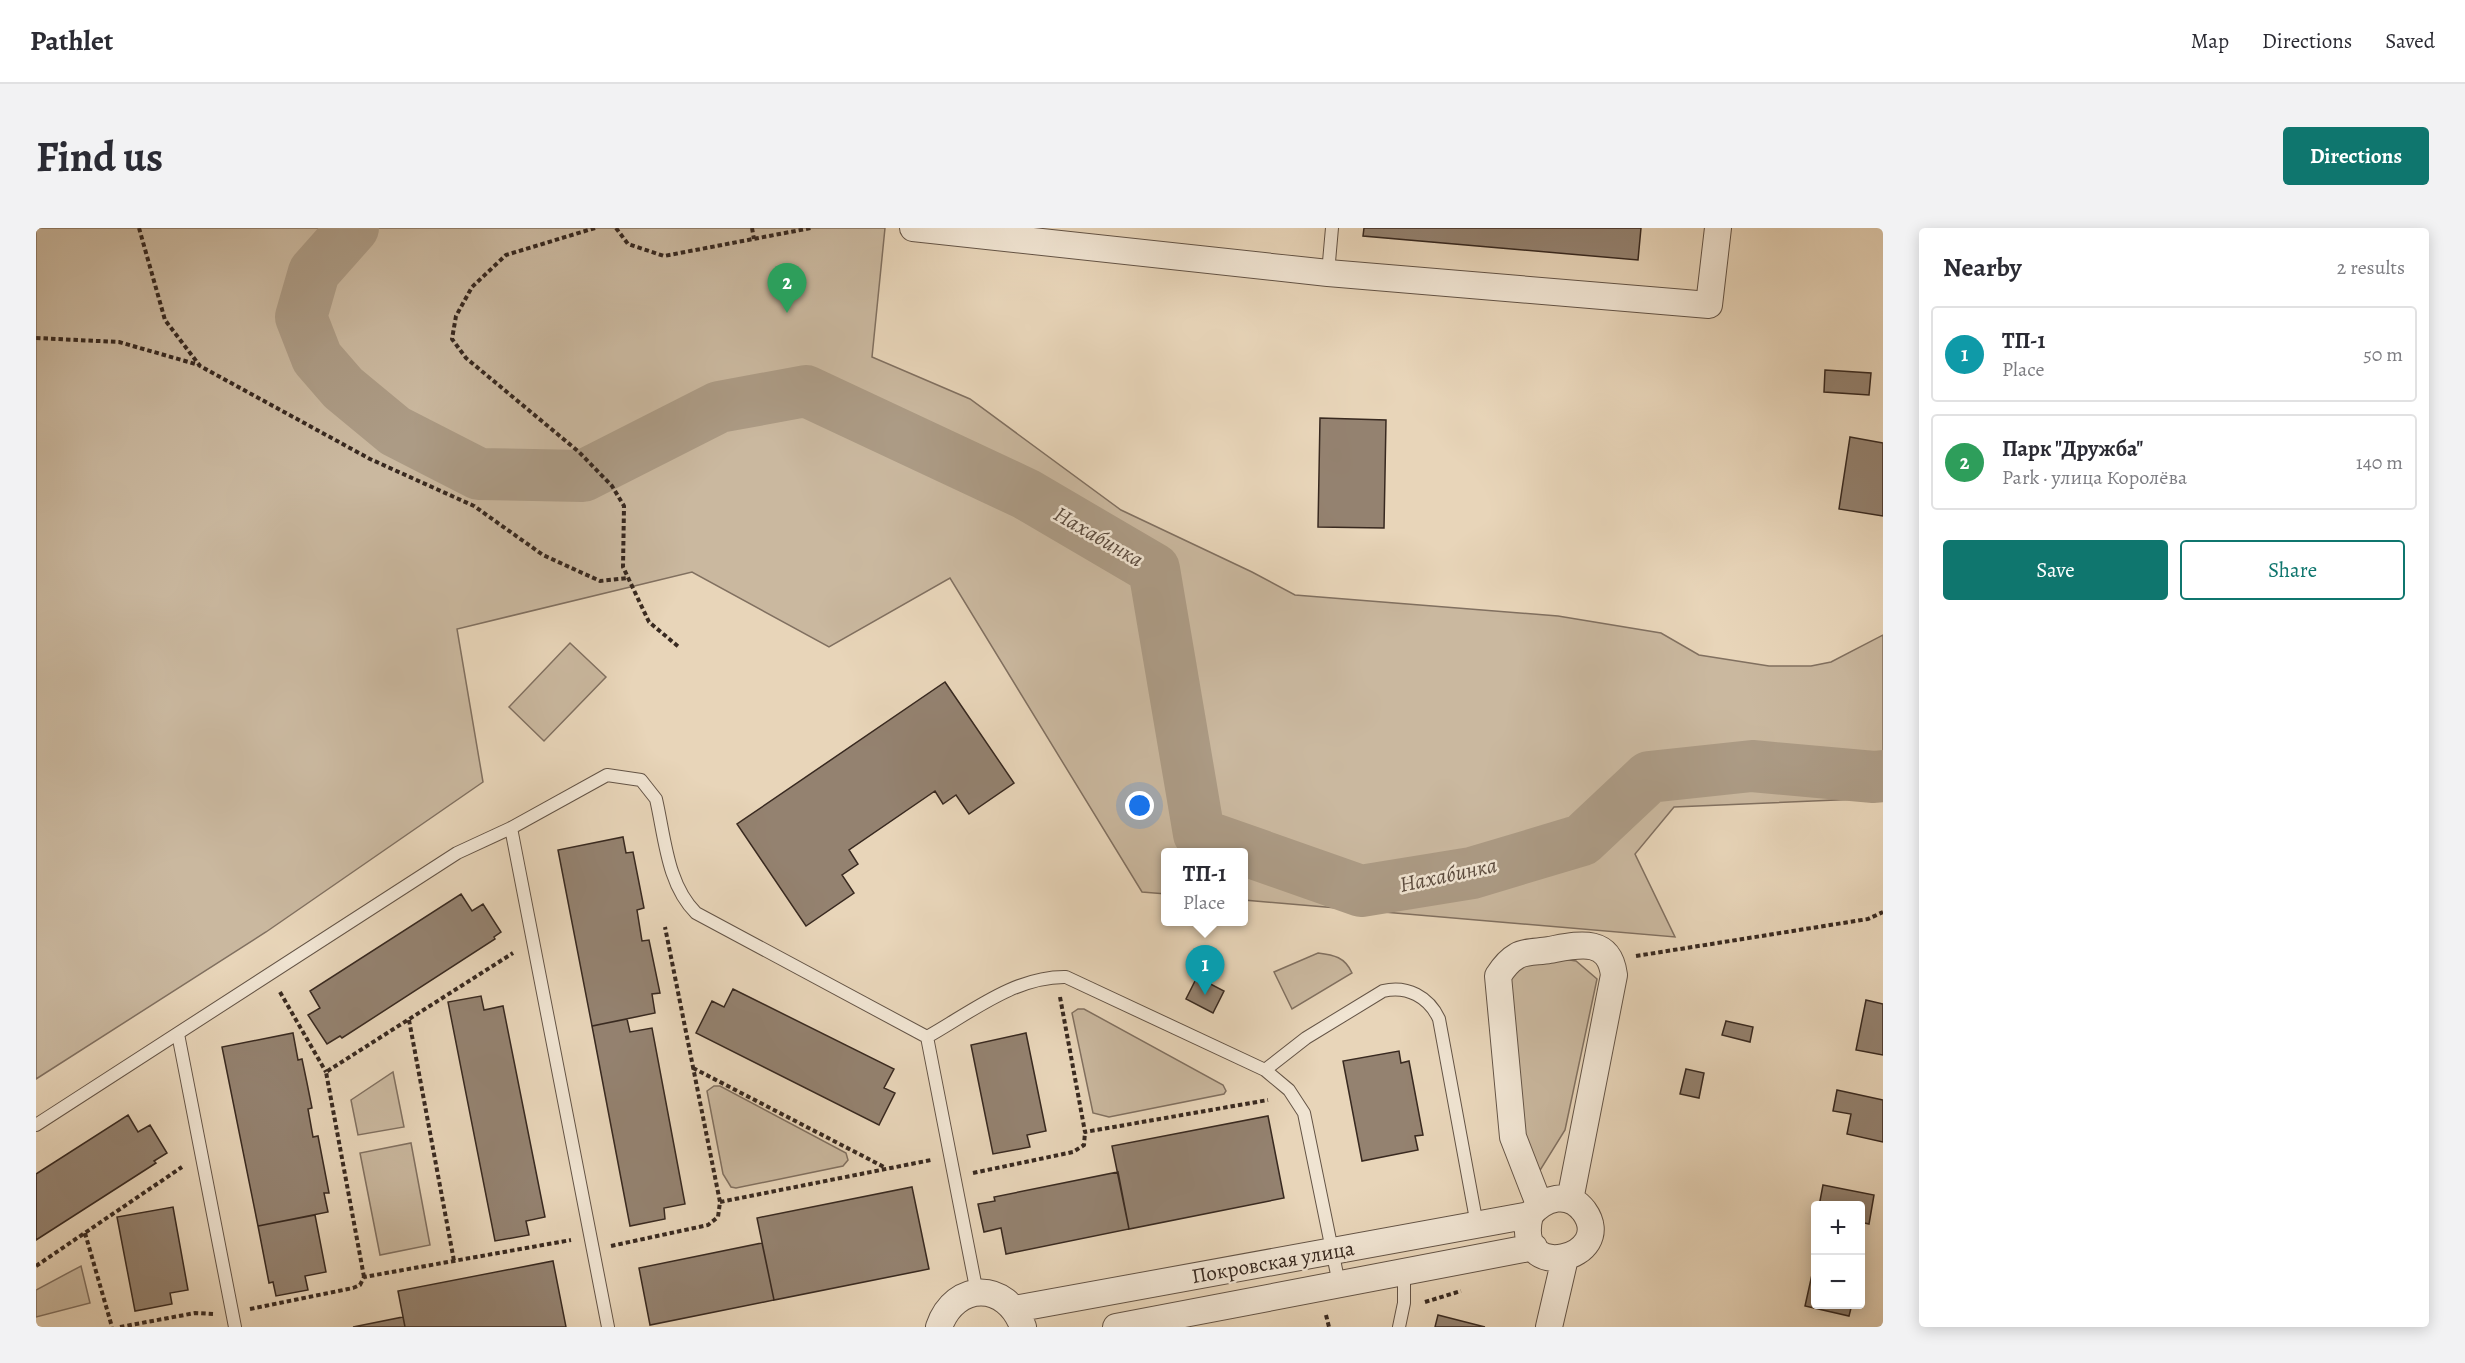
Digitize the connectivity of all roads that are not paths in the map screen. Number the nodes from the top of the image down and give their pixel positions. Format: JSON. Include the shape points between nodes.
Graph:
{"nodes":[{"id":1,"x":1332,"y":228,"type":"edge"},
{"id":2,"x":1718,"y":228,"type":"edge"},
{"id":3,"x":913,"y":229,"type":"edge"},
{"id":4,"x":1328,"y":273,"type":"junction"},
{"id":5,"x":511,"y":828,"type":"junction"},
{"id":6,"x":178,"y":1034,"type":"junction"},
{"id":7,"x":927,"y":1037,"type":"junction"},
{"id":8,"x":1265,"y":1070,"type":"junction"},
{"id":9,"x":36,"y":1125,"type":"edge"},
{"id":10,"x":1570,"y":1200,"type":"junction"},
{"id":11,"x":1534,"y":1210,"type":"junction"},
{"id":12,"x":1477,"y":1225,"type":"junction"},
{"id":13,"x":1534,"y":1247,"type":"junction"},
{"id":14,"x":1333,"y":1251,"type":"junction"},
{"id":15,"x":1565,"y":1258,"type":"junction"},
{"id":16,"x":1404,"y":1272,"type":"junction"},
{"id":17,"x":1339,"y":1284,"type":"junction"},
{"id":18,"x":977,"y":1293,"type":"junction"},
{"id":19,"x":1019,"y":1318,"type":"edge"},
{"id":20,"x":235,"y":1327,"type":"edge"},
{"id":21,"x":608,"y":1327,"type":"edge"},
{"id":22,"x":939,"y":1327,"type":"edge"},
{"id":23,"x":1116,"y":1327,"type":"edge"},
{"id":24,"x":1399,"y":1327,"type":"edge"},
{"id":25,"x":1549,"y":1327,"type":"edge"}],
"edges":[{"from":1,"to":4,"type":"lane"},
{"from":2,"to":4,"type":"street","via":[[1709,305]]},
{"from":3,"to":4,"type":"street"},
{"from":5,"to":6,"type":"lane","via":[[457,853]]},
{"from":5,"to":7,"type":"lane","via":[[607,775],[641,780],[656,799],[681,898],[696,913]]},
{"from":5,"to":21,"type":"lane"},
{"from":6,"to":9,"type":"lane"},
{"from":6,"to":20,"type":"lane"},
{"from":7,"to":8,"type":"lane","via":[[1024,982],[1045,976],[1066,977]]},
{"from":7,"to":18,"type":"lane"},
{"from":8,"to":12,"type":"lane","via":[[1306,1038],[1383,991],[1395,988],[1424,999],[1439,1019]]},
{"from":8,"to":14,"type":"lane","via":[[1289,1090],[1304,1113]]},
{"from":10,"to":11,"type":"street","name":"Покровская улица","via":[[1550,1198]]},
{"from":10,"to":11,"type":"street","via":[[1614,975],[1612,962],[1603,951],[1588,944],[1518,955],[1498,976],[1513,1137]]},
{"from":10,"to":15,"type":"street","via":[[1585,1213],[1588,1239],[1581,1250]]},
{"from":11,"to":12,"type":"street","name":"Покровская улица"},
{"from":11,"to":13,"type":"street","via":[[1527,1226]]},
{"from":12,"to":14,"type":"street","name":"Покровская улица"},
{"from":13,"to":15,"type":"street","via":[[1544,1256]]},
{"from":13,"to":16,"type":"street","name":"Покровская улица"},
{"from":14,"to":17,"type":"lane"},
{"from":14,"to":19,"type":"street","name":"Покровская улица"},
{"from":15,"to":25,"type":"street"},
{"from":16,"to":17,"type":"street","name":"Покровская улица"},
{"from":16,"to":24,"type":"lane"},
{"from":17,"to":23,"type":"street","name":"Покровская улица"},
{"from":18,"to":19,"type":"street","name":"Покровская улица","via":[[1003,1298]]},
{"from":18,"to":22,"type":"street","via":[[955,1300]]}]}
